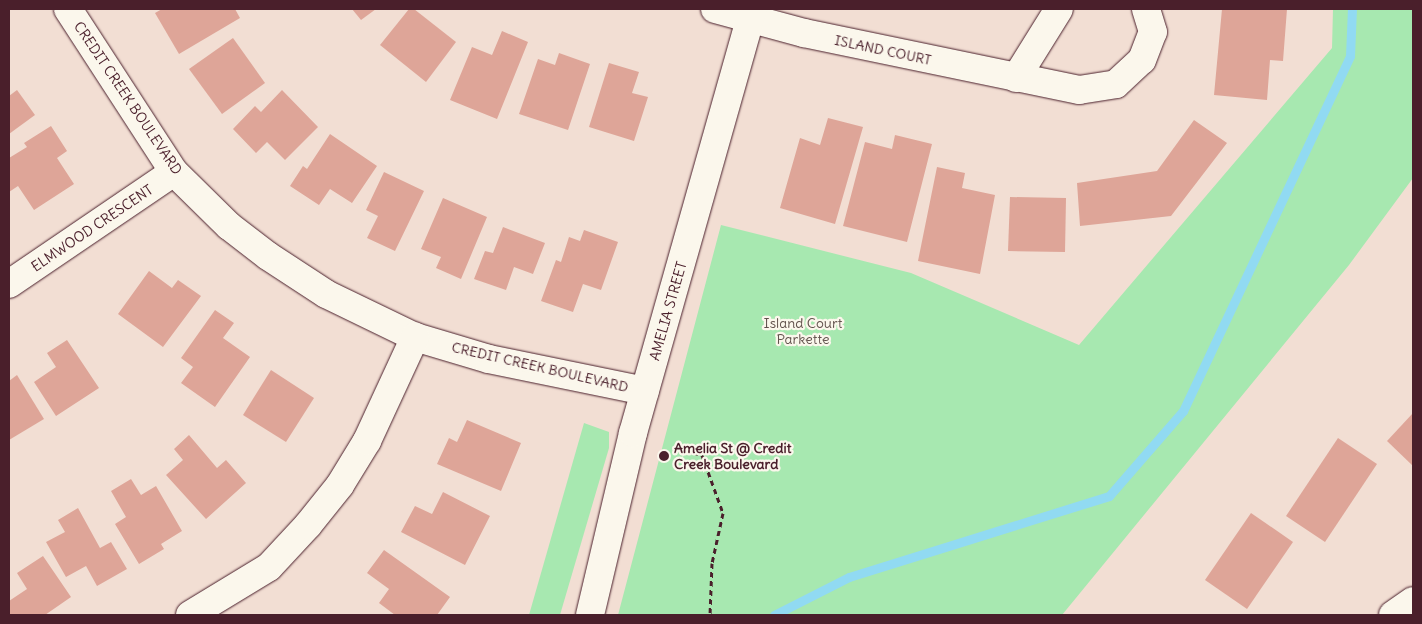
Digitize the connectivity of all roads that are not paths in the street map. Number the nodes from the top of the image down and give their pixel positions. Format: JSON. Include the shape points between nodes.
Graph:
{"nodes":[{"id":1,"x":68,"y":9,"type":"edge"},
{"id":2,"x":715,"y":9,"type":"edge"},
{"id":3,"x":1059,"y":9,"type":"edge"},
{"id":4,"x":1146,"y":9,"type":"edge"},
{"id":5,"x":752,"y":14,"type":"edge"},
{"id":6,"x":1016,"y":78,"type":"junction"},
{"id":7,"x":174,"y":172,"type":"junction"},
{"id":8,"x":9,"y":284,"type":"edge"},
{"id":9,"x":415,"y":338,"type":"junction"},
{"id":10,"x":645,"y":391,"type":"junction"},
{"id":11,"x":1413,"y":601,"type":"edge"},
{"id":12,"x":190,"y":615,"type":"edge"},
{"id":13,"x":590,"y":615,"type":"edge"},
{"id":14,"x":1393,"y":615,"type":"edge"}],
"edges":[{"from":1,"to":7,"type":"street","name":"CREDIT CREEK BOULEVARD"},
{"from":2,"to":5,"type":"street","name":"ISLAND COURT"},
{"from":3,"to":6,"type":"street"},
{"from":4,"to":6,"type":"street","name":"ISLAND COURT","via":[[1153,32],[1142,60],[1116,84],[1079,90]]},
{"from":5,"to":6,"type":"street","name":"ISLAND COURT"},
{"from":5,"to":10,"type":"street","name":"AMELIA STREET"},
{"from":7,"to":8,"type":"street","name":"ELMWOOD CRESCENT"},
{"from":7,"to":9,"type":"street","name":"CREDIT CREEK BOULEVARD","via":[[229,226],[268,256],[326,294]]},
{"from":9,"to":10,"type":"street","name":"CREDIT CREEK BOULEVARD","via":[[490,359]]},
{"from":9,"to":12,"type":"street","via":[[367,441],[340,485],[308,525],[269,567]]},
{"from":10,"to":13,"type":"street","name":"AMELIA STREET"},
{"from":11,"to":14,"type":"street"}]}
